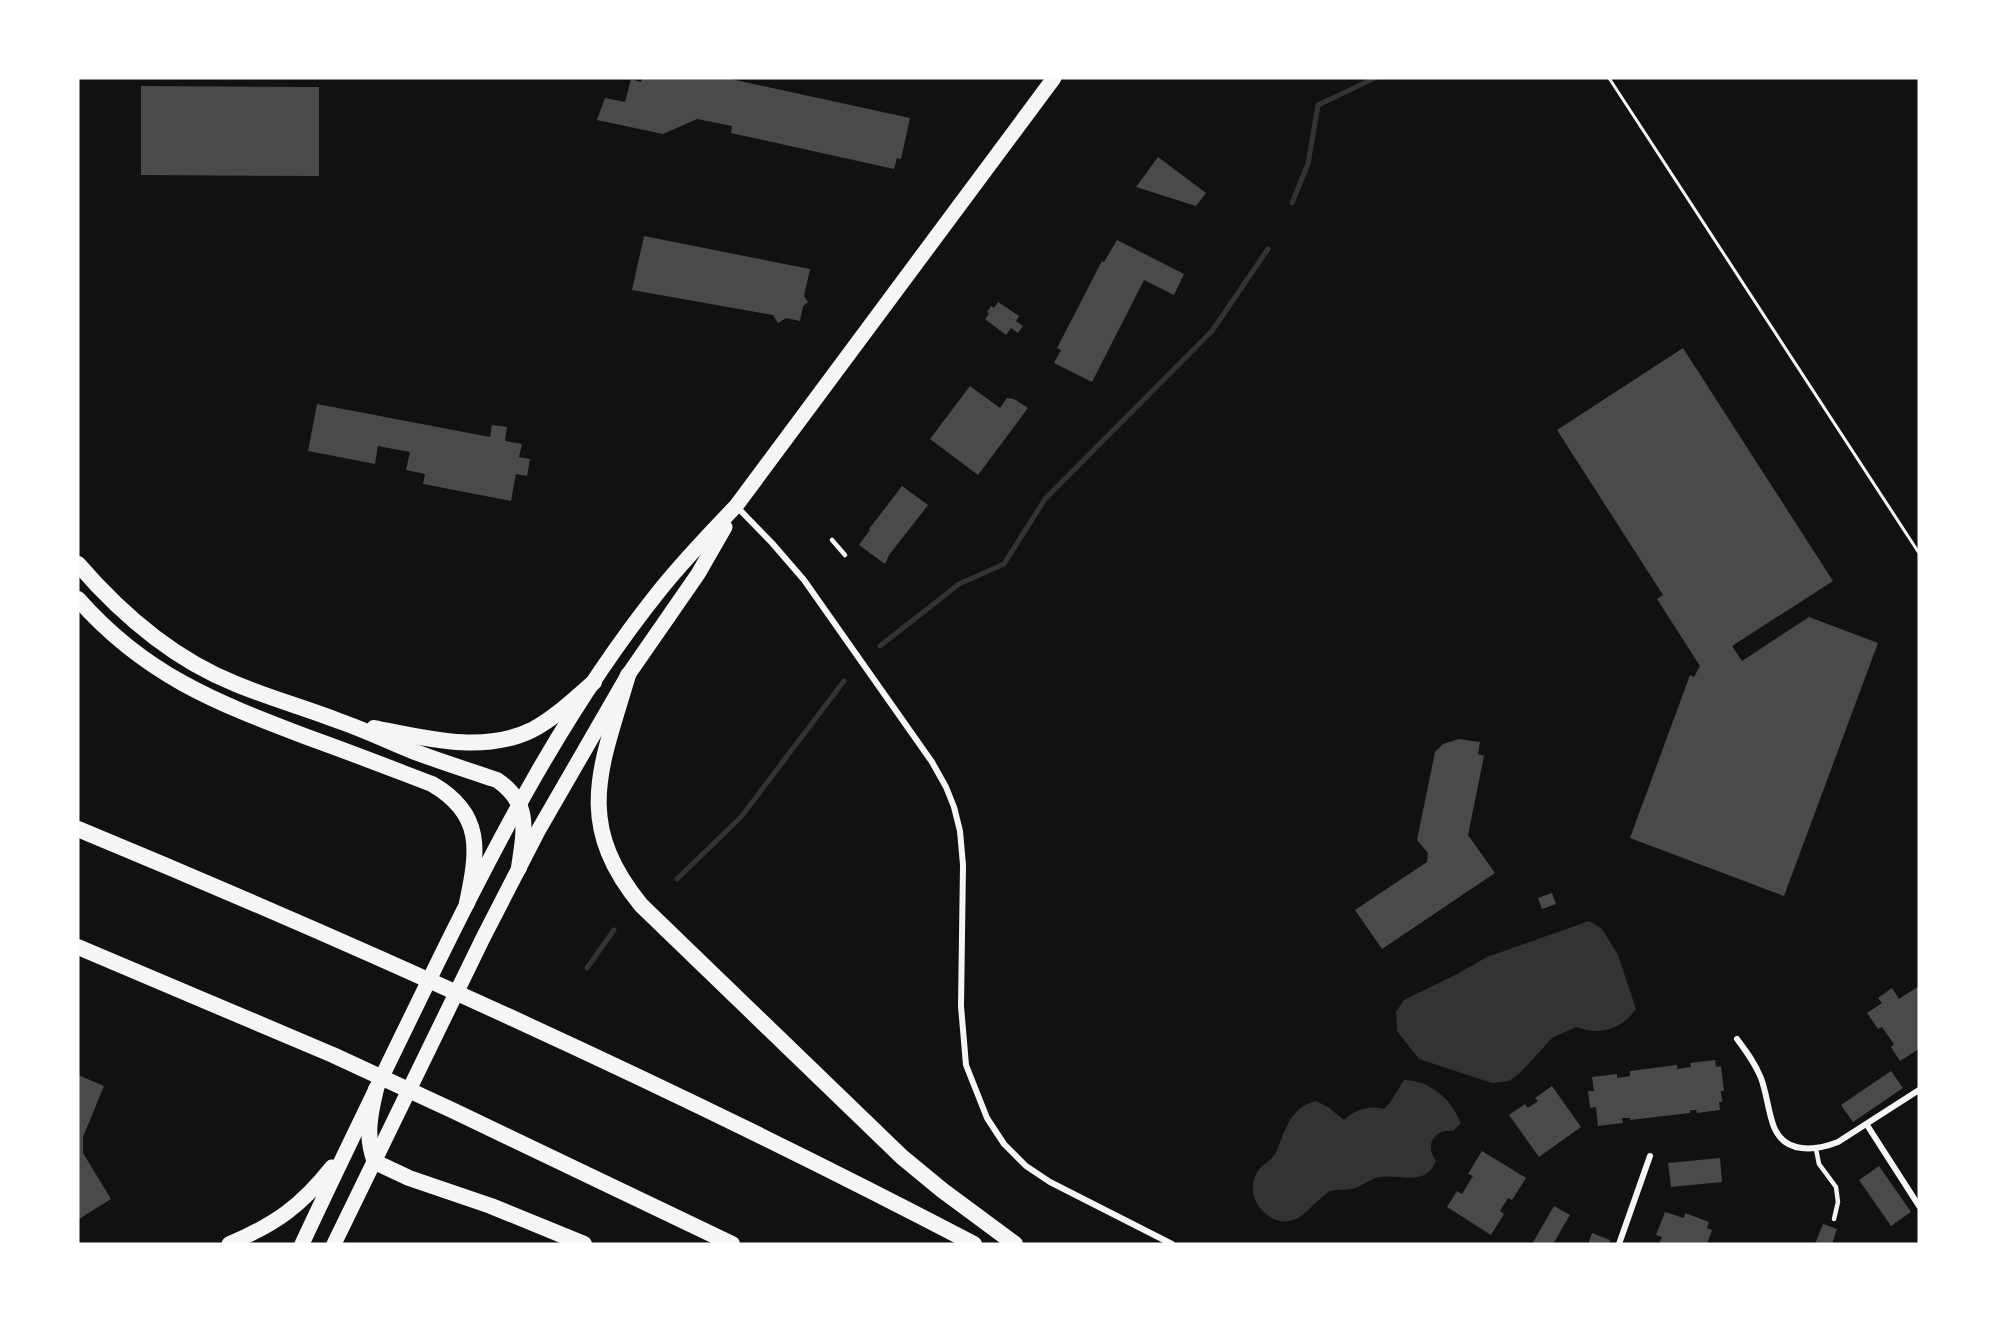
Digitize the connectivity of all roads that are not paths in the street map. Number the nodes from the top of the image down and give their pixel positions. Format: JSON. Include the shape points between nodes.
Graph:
{"nodes":[{"id":1,"x":1054,"y":78,"type":"edge"},
{"id":2,"x":736,"y":506,"type":"junction"},
{"id":3,"x":832,"y":540,"type":"dead end"},
{"id":4,"x":845,"y":555,"type":"dead end"},
{"id":5,"x":78,"y":564,"type":"edge"},
{"id":6,"x":78,"y":599,"type":"edge"},
{"id":7,"x":628,"y":675,"type":"junction"},
{"id":8,"x":594,"y":682,"type":"junction"},
{"id":9,"x":341,"y":721,"type":"junction"},
{"id":10,"x":520,"y":805,"type":"junction"},
{"id":11,"x":78,"y":829,"type":"edge"},
{"id":12,"x":519,"y":868,"type":"junction"},
{"id":13,"x":467,"y":903,"type":"junction"},
{"id":14,"x":78,"y":947,"type":"edge"},
{"id":15,"x":1737,"y":1039,"type":"dead end"},
{"id":16,"x":376,"y":1089,"type":"junction"},
{"id":17,"x":1919,"y":1090,"type":"edge"},
{"id":18,"x":1867,"y":1125,"type":"junction"},
{"id":19,"x":352,"y":1137,"type":"junction"},
{"id":20,"x":1816,"y":1149,"type":"junction"},
{"id":21,"x":1650,"y":1156,"type":"dead end"},
{"id":22,"x":375,"y":1162,"type":"junction"},
{"id":23,"x":1919,"y":1206,"type":"edge"},
{"id":24,"x":1834,"y":1219,"type":"dead end"},
{"id":25,"x":230,"y":1244,"type":"edge"},
{"id":26,"x":302,"y":1244,"type":"edge"},
{"id":27,"x":334,"y":1244,"type":"edge"},
{"id":28,"x":584,"y":1244,"type":"edge"},
{"id":29,"x":732,"y":1244,"type":"edge"},
{"id":30,"x":974,"y":1244,"type":"edge"},
{"id":31,"x":1015,"y":1244,"type":"edge"},
{"id":32,"x":1172,"y":1244,"type":"edge"},
{"id":33,"x":1619,"y":1244,"type":"edge"}],
"edges":[{"from":1,"to":2,"type":"highway"},
{"from":2,"to":7,"type":"highway","via":[[698,574]]},
{"from":2,"to":8,"type":"highway","via":[[661,589]]},
{"from":2,"to":32,"type":"street","via":[[804,580],[946,787],[960,831],[963,865],[961,1006],[966,1065],[987,1118],[1004,1144],[1026,1166]]},
{"from":3,"to":4,"type":"lane"},
{"from":5,"to":9,"type":"highway","via":[[138,625],[183,658],[236,684]]},
{"from":6,"to":13,"type":"highway","via":[[106,629],[186,687],[449,793],[462,807],[476,848]]},
{"from":7,"to":12,"type":"highway"},
{"from":7,"to":31,"type":"highway","via":[[599,776],[598,802],[606,848],[627,888],[641,906],[902,1157]]},
{"from":8,"to":9,"type":"highway","via":[[550,719],[495,742],[473,743]]},
{"from":8,"to":10,"type":"highway"},
{"from":9,"to":10,"type":"highway","via":[[497,780]]},
{"from":10,"to":12,"type":"highway","via":[[524,821]]},
{"from":10,"to":13,"type":"highway"},
{"from":11,"to":30,"type":"highway","via":[[249,899],[499,1011],[698,1105]]},
{"from":12,"to":22,"type":"highway"},
{"from":13,"to":16,"type":"highway"},
{"from":14,"to":29,"type":"highway","via":[[333,1055]]},
{"from":15,"to":20,"type":"street","via":[[1753,1060],[1780,1139],[1793,1146]]},
{"from":16,"to":19,"type":"highway"},
{"from":16,"to":22,"type":"highway","via":[[368,1134]]},
{"from":17,"to":18,"type":"street"},
{"from":18,"to":20,"type":"street","via":[[1838,1142]]},
{"from":18,"to":23,"type":"street"},
{"from":19,"to":25,"type":"highway","via":[[312,1191],[289,1212]]},
{"from":19,"to":26,"type":"highway"},
{"from":20,"to":24,"type":"lane","via":[[1820,1164],[1836,1187],[1839,1202]]},
{"from":21,"to":33,"type":"street"},
{"from":22,"to":27,"type":"highway"},
{"from":22,"to":28,"type":"highway"}]}
